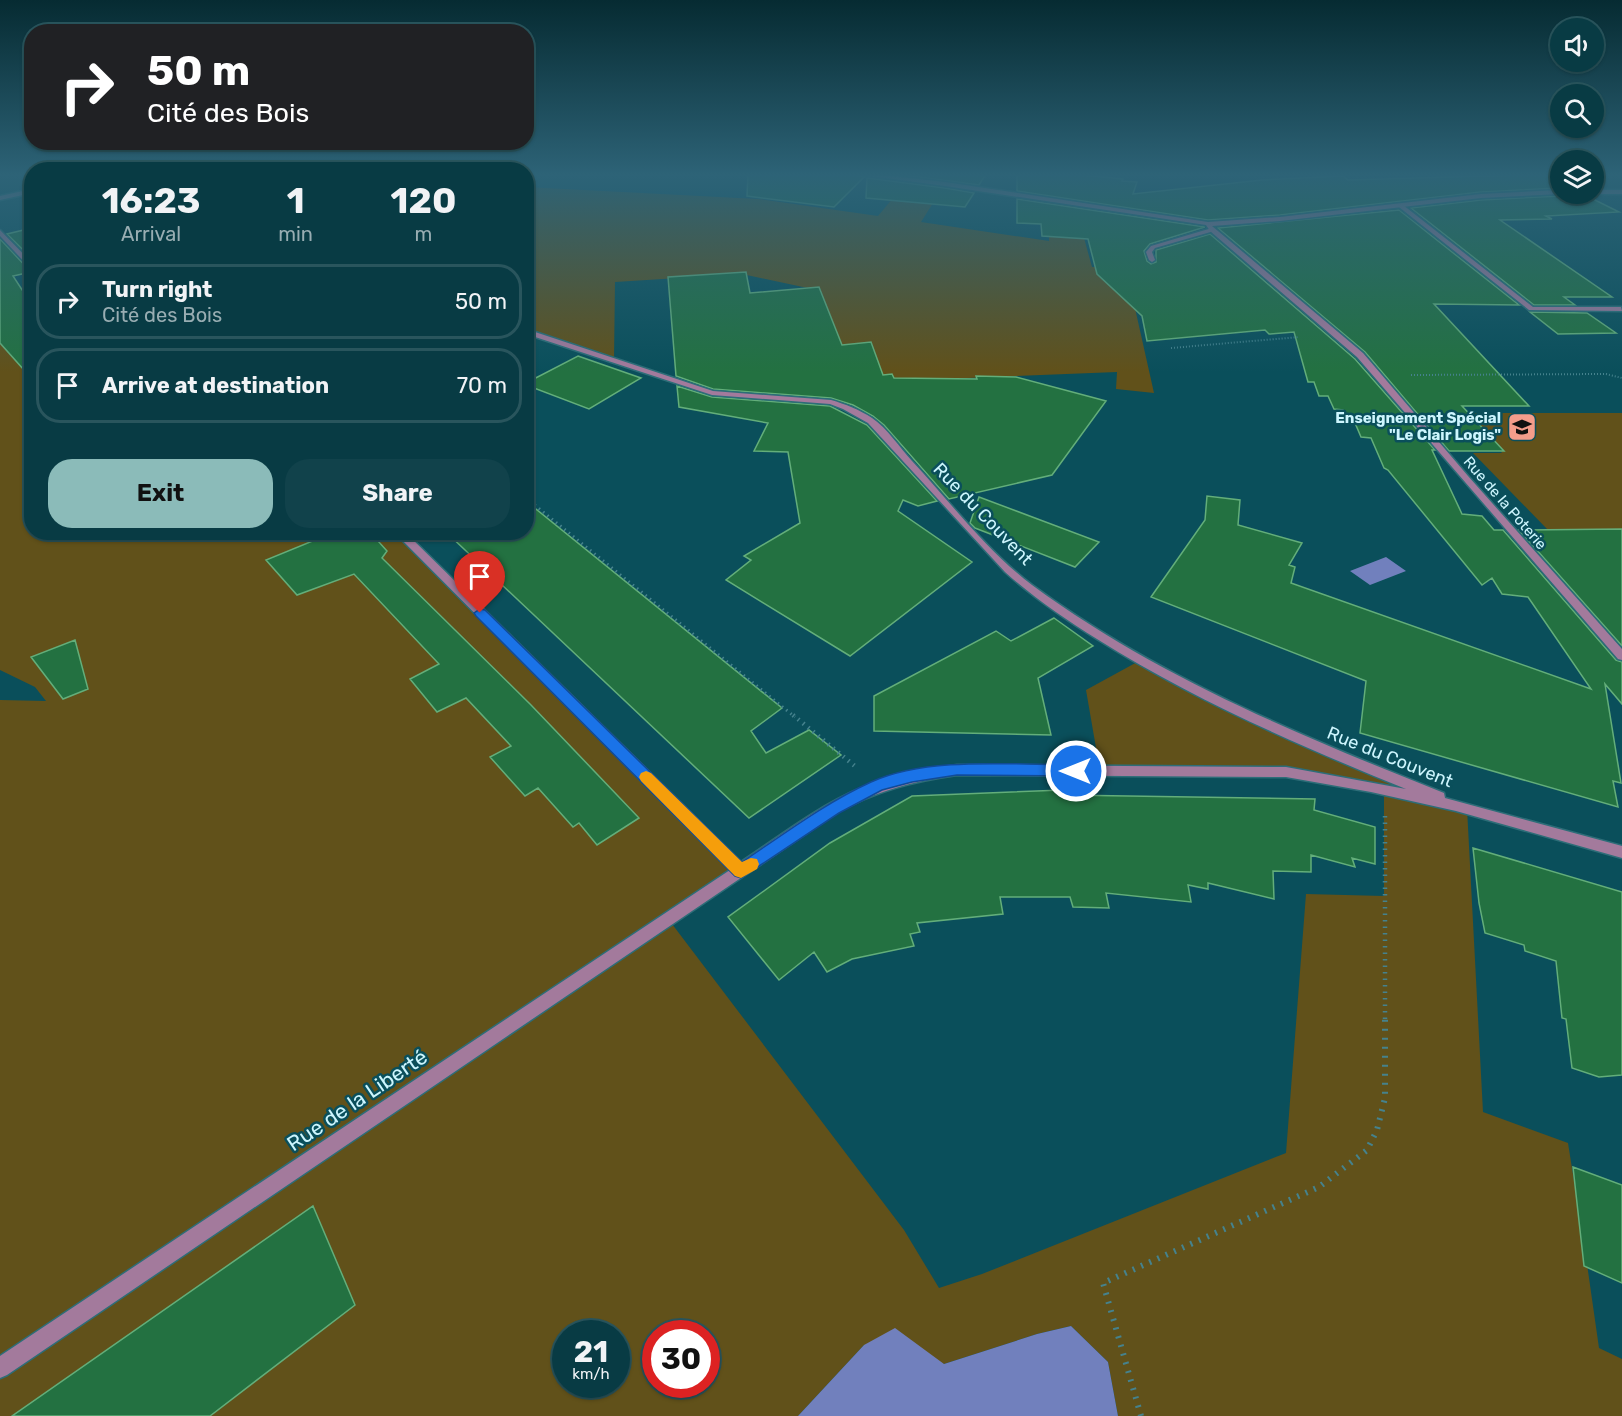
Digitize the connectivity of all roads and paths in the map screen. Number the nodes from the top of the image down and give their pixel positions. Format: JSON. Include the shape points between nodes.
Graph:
{"nodes":[{"id":1,"x":7,"y":240,"type":"edge"},
{"id":2,"x":1173,"y":240,"type":"edge"},
{"id":3,"x":1226,"y":240,"type":"edge"},
{"id":4,"x":1444,"y":240,"type":"edge"},
{"id":5,"x":24,"y":259,"type":"edge"},
{"id":6,"x":1152,"y":260,"type":"dead end"},
{"id":7,"x":1621,"y":309,"type":"edge"},
{"id":8,"x":534,"y":334,"type":"edge"},
{"id":9,"x":1338,"y":335,"type":"junction"},
{"id":10,"x":1171,"y":348,"type":"dead end"},
{"id":11,"x":1377,"y":375,"type":"junction"},
{"id":12,"x":1622,"y":378,"type":"edge"},
{"id":13,"x":534,"y":505,"type":"edge"},
{"id":14,"x":407,"y":540,"type":"edge"},
{"id":15,"x":1622,"y":656,"type":"edge"},
{"id":16,"x":878,"y":785,"type":"junction"},
{"id":17,"x":1385,"y":791,"type":"junction"},
{"id":18,"x":1467,"y":808,"type":"junction"},
{"id":19,"x":1622,"y":852,"type":"edge"},
{"id":20,"x":741,"y":871,"type":"junction"},
{"id":21,"x":0,"y":1368,"type":"edge"},
{"id":22,"x":1141,"y":1416,"type":"edge"}],
"edges":[{"from":1,"to":5,"type":"street"},
{"from":2,"to":6,"type":"street","via":[[1153,247],[1149,252]]},
{"from":3,"to":9,"type":"street","name":"Rue de la Poterie"},
{"from":4,"to":7,"type":"street","via":[[1531,309]]},
{"from":8,"to":18,"type":"street","name":"Rue du Couvent","via":[[712,393],[831,402],[861,414],[994,557],[1027,585],[1139,661],[1310,745]]},
{"from":9,"to":10,"type":"path"},
{"from":9,"to":11,"type":"street","name":"Rue de la Poterie"},
{"from":11,"to":12,"type":"path","via":[[1606,374]]},
{"from":11,"to":15,"type":"street","name":"Rue de la Poterie"},
{"from":13,"to":16,"type":"path"},
{"from":14,"to":20,"type":"street"},
{"from":16,"to":17,"type":"street","name":"Rue du Couvent","via":[[957,770],[1263,772],[1318,777]]},
{"from":16,"to":20,"type":"street","name":"Rue du Couvent","via":[[833,808]]},
{"from":17,"to":18,"type":"street","name":"Rue du Couvent"},
{"from":17,"to":22,"type":"path","via":[[1384,1098],[1377,1130],[1367,1150],[1319,1187],[1103,1283]]},
{"from":18,"to":19,"type":"street","name":"Rue du Couvent"},
{"from":20,"to":21,"type":"street","name":"Rue de la Liberté"}]}
